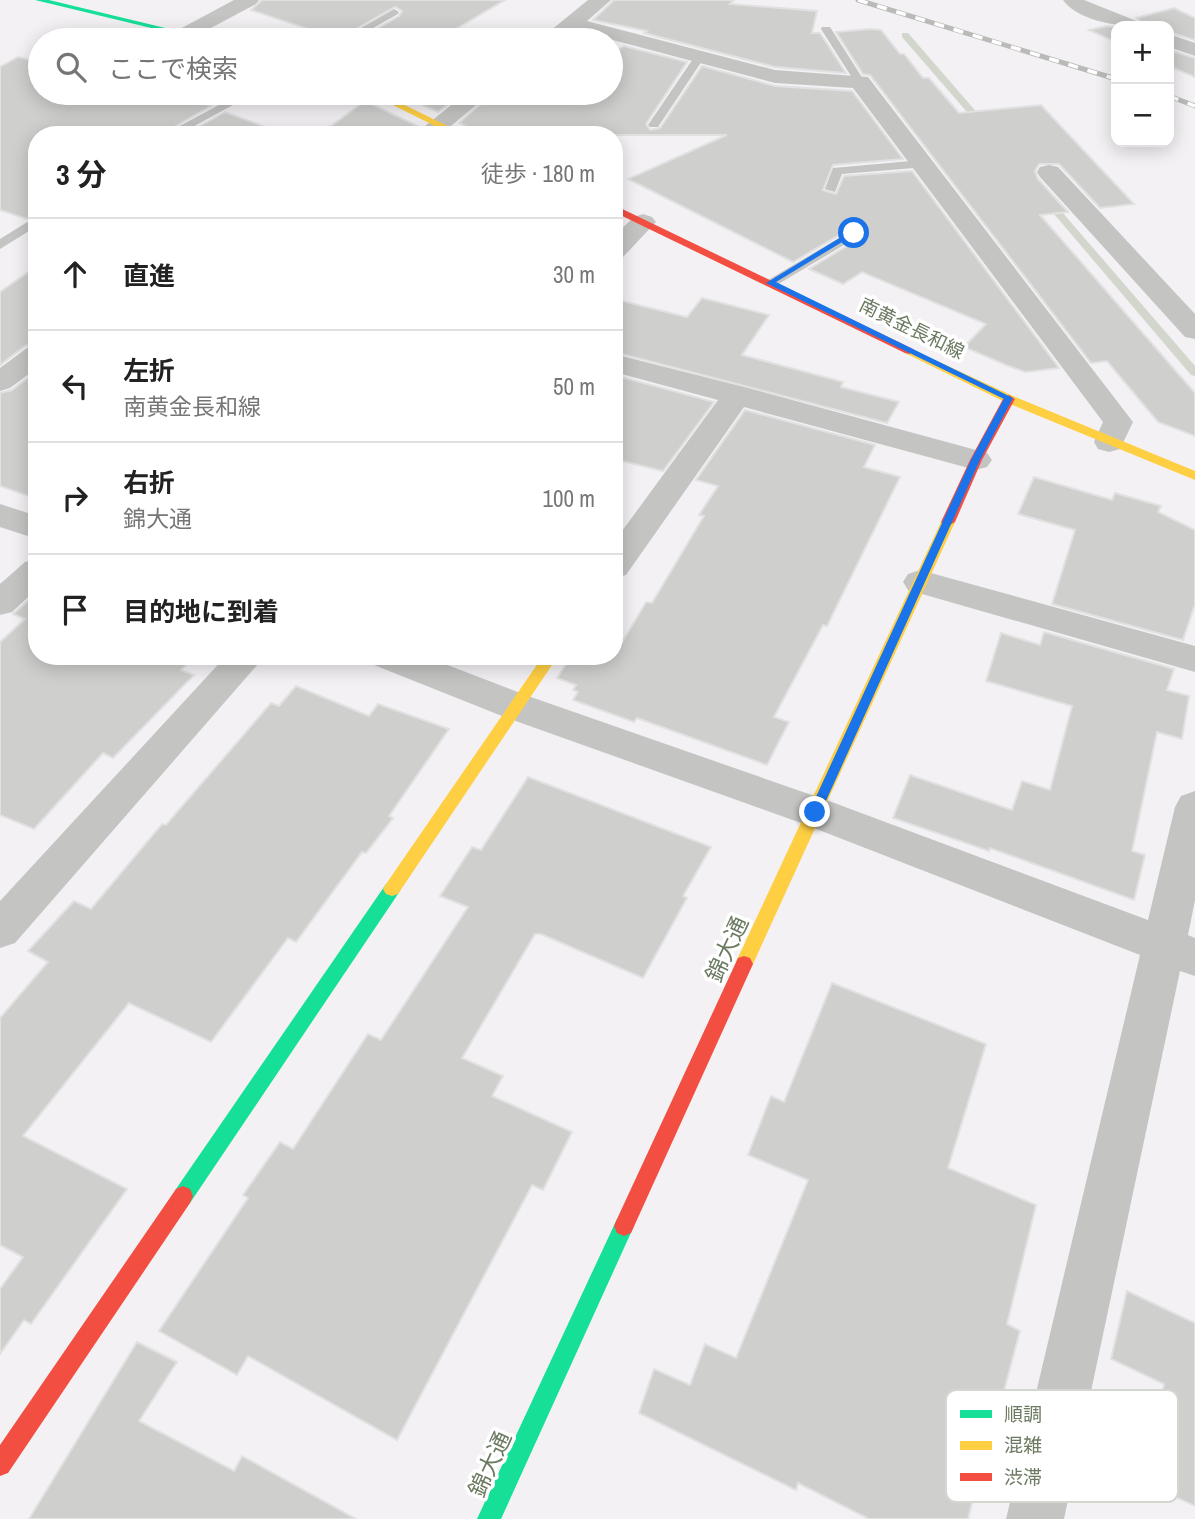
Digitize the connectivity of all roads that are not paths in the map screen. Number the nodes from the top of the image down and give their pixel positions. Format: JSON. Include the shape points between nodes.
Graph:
{"nodes":[{"id":1,"x":39,"y":0,"type":"edge"},
{"id":2,"x":249,"y":0,"type":"edge"},
{"id":3,"x":601,"y":0,"type":"edge"},
{"id":4,"x":1073,"y":0,"type":"edge"},
{"id":5,"x":394,"y":12,"type":"dead end"},
{"id":6,"x":1119,"y":21,"type":"edge"},
{"id":7,"x":571,"y":23,"type":"junction"},
{"id":8,"x":159,"y":28,"type":"edge"},
{"id":9,"x":196,"y":28,"type":"edge"},
{"id":10,"x":366,"y":28,"type":"edge"},
{"id":11,"x":565,"y":28,"type":"edge"},
{"id":12,"x":591,"y":28,"type":"edge"},
{"id":13,"x":826,"y":29,"type":"dead end"},
{"id":14,"x":623,"y":36,"type":"edge"},
{"id":15,"x":1174,"y":42,"type":"edge"},
{"id":16,"x":1195,"y":50,"type":"edge"},
{"id":17,"x":701,"y":55,"type":"junction"},
{"id":18,"x":860,"y":82,"type":"junction"},
{"id":19,"x":226,"y":105,"type":"edge"},
{"id":20,"x":392,"y":105,"type":"edge"},
{"id":21,"x":464,"y":105,"type":"edge"},
{"id":22,"x":654,"y":125,"type":"dead end"},
{"id":23,"x":186,"y":126,"type":"edge"},
{"id":24,"x":426,"y":126,"type":"edge"},
{"id":25,"x":435,"y":126,"type":"edge"},
{"id":26,"x":922,"y":164,"type":"junction"},
{"id":27,"x":1049,"y":172,"type":"dead end"},
{"id":28,"x":831,"y":189,"type":"dead end"},
{"id":29,"x":623,"y":212,"type":"edge"},
{"id":30,"x":643,"y":222,"type":"junction"},
{"id":31,"x":28,"y":226,"type":"edge"},
{"id":32,"x":854,"y":233,"type":"dead end"},
{"id":33,"x":623,"y":242,"type":"edge"},
{"id":34,"x":0,"y":244,"type":"edge"},
{"id":35,"x":770,"y":283,"type":"junction"},
{"id":36,"x":1195,"y":331,"type":"edge"},
{"id":37,"x":28,"y":361,"type":"edge"},
{"id":38,"x":623,"y":365,"type":"edge"},
{"id":39,"x":0,"y":382,"type":"edge"},
{"id":40,"x":738,"y":394,"type":"junction"},
{"id":41,"x":1009,"y":398,"type":"junction"},
{"id":42,"x":1109,"y":442,"type":"junction"},
{"id":43,"x":976,"y":460,"type":"junction"},
{"id":44,"x":1195,"y":476,"type":"edge"},
{"id":45,"x":0,"y":515,"type":"edge"},
{"id":46,"x":28,"y":525,"type":"edge"},
{"id":47,"x":623,"y":554,"type":"edge"},
{"id":48,"x":28,"y":578,"type":"edge"},
{"id":49,"x":920,"y":582,"type":"junction"},
{"id":50,"x":0,"y":603,"type":"edge"},
{"id":51,"x":1195,"y":659,"type":"edge"},
{"id":52,"x":239,"y":665,"type":"edge"},
{"id":53,"x":410,"y":665,"type":"edge"},
{"id":54,"x":545,"y":665,"type":"edge"},
{"id":55,"x":515,"y":706,"type":"junction"},
{"id":56,"x":1195,"y":807,"type":"edge"},
{"id":57,"x":815,"y":812,"type":"junction"},
{"id":58,"x":0,"y":930,"type":"edge"},
{"id":59,"x":1180,"y":951,"type":"edge"},
{"id":60,"x":1068,"y":1390,"type":"edge"},
{"id":61,"x":0,"y":1465,"type":"edge"},
{"id":62,"x":1039,"y":1502,"type":"edge"},
{"id":63,"x":489,"y":1519,"type":"edge"},
{"id":64,"x":1035,"y":1519,"type":"edge"}],
"edges":[{"from":1,"to":8,"type":"street"},
{"from":2,"to":9,"type":"street"},
{"from":3,"to":7,"type":"street"},
{"from":4,"to":6,"type":"street"},
{"from":5,"to":10,"type":"lane"},
{"from":7,"to":11,"type":"street"},
{"from":7,"to":12,"type":"street"},
{"from":13,"to":18,"type":"lane"},
{"from":14,"to":17,"type":"street"},
{"from":15,"to":16,"type":"street"},
{"from":17,"to":18,"type":"street","via":[[775,76]]},
{"from":17,"to":22,"type":"lane"},
{"from":18,"to":26,"type":"street"},
{"from":19,"to":23,"type":"lane"},
{"from":20,"to":24,"type":"street"},
{"from":21,"to":25,"type":"street"},
{"from":26,"to":28,"type":"lane","via":[[837,171]]},
{"from":26,"to":42,"type":"street","via":[[1118,422]]},
{"from":27,"to":36,"type":"street"},
{"from":29,"to":30,"type":"street","name":"南黄金長和線"},
{"from":30,"to":33,"type":"street"},
{"from":30,"to":35,"type":"street","name":"南黄金長和線"},
{"from":31,"to":34,"type":"lane"},
{"from":32,"to":35,"type":"lane"},
{"from":35,"to":41,"type":"street","name":"南黄金長和線"},
{"from":37,"to":39,"type":"street"},
{"from":38,"to":40,"type":"street"},
{"from":40,"to":43,"type":"street"},
{"from":40,"to":47,"type":"street"},
{"from":41,"to":42,"type":"street","name":"南黄金長和線"},
{"from":41,"to":43,"type":"street","name":"錦大通"},
{"from":42,"to":44,"type":"street","name":"南黄金長和線"},
{"from":43,"to":49,"type":"street","name":"錦大通"},
{"from":45,"to":46,"type":"street"},
{"from":48,"to":50,"type":"street"},
{"from":49,"to":51,"type":"street"},
{"from":49,"to":57,"type":"street","name":"錦大通"},
{"from":52,"to":58,"type":"street"},
{"from":53,"to":55,"type":"street"},
{"from":54,"to":55,"type":"street"},
{"from":55,"to":57,"type":"street"},
{"from":55,"to":61,"type":"street"},
{"from":56,"to":59,"type":"street"},
{"from":57,"to":59,"type":"street"},
{"from":57,"to":63,"type":"street","name":"錦大通"},
{"from":59,"to":60,"type":"street"},
{"from":62,"to":64,"type":"street"}]}
